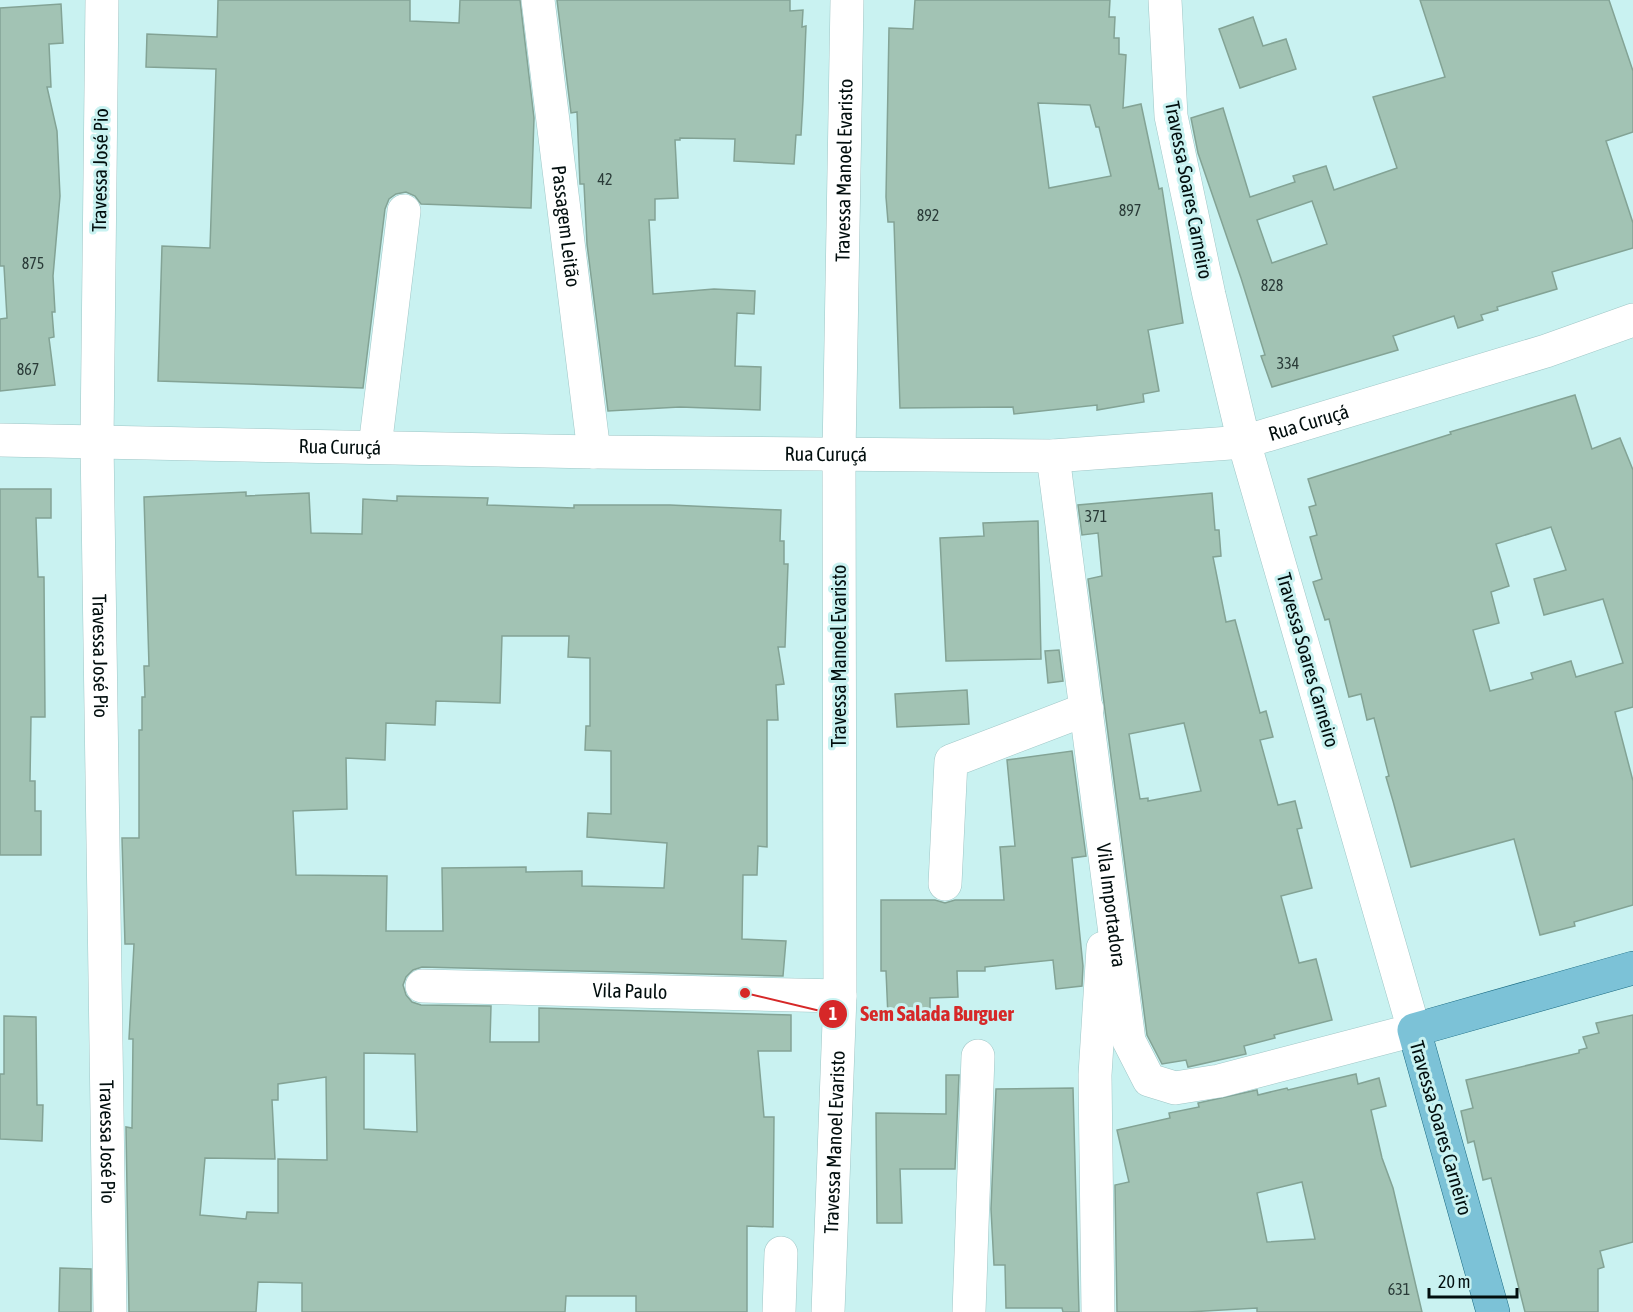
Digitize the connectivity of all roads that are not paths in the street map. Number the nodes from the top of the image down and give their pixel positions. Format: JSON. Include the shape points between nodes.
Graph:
{"nodes":[{"id":1,"x":102,"y":0,"type":"edge"},
{"id":2,"x":538,"y":0,"type":"edge"},
{"id":3,"x":847,"y":0,"type":"edge"},
{"id":4,"x":1165,"y":0,"type":"edge"},
{"id":5,"x":404,"y":211,"type":"dead end"},
{"id":6,"x":1633,"y":320,"type":"edge"},
{"id":7,"x":0,"y":440,"type":"edge"},
{"id":8,"x":97,"y":441,"type":"junction"},
{"id":9,"x":1244,"y":442,"type":"junction"},
{"id":10,"x":375,"y":447,"type":"junction"},
{"id":11,"x":594,"y":452,"type":"junction"},
{"id":12,"x":839,"y":454,"type":"junction"},
{"id":13,"x":1053,"y":456,"type":"junction"},
{"id":14,"x":1087,"y":709,"type":"junction"},
{"id":15,"x":1095,"y":764,"type":"junction"},
{"id":16,"x":945,"y":885,"type":"dead end"},
{"id":17,"x":1633,"y":968,"type":"edge"},
{"id":18,"x":423,"y":986,"type":"dead end"},
{"id":19,"x":840,"y":996,"type":"junction"},
{"id":20,"x":1414,"y":1030,"type":"junction"},
{"id":21,"x":978,"y":1056,"type":"dead end"},
{"id":22,"x":781,"y":1253,"type":"dead end"},
{"id":23,"x":110,"y":1312,"type":"edge"},
{"id":24,"x":779,"y":1312,"type":"edge"},
{"id":25,"x":828,"y":1312,"type":"edge"},
{"id":26,"x":969,"y":1312,"type":"edge"},
{"id":27,"x":1098,"y":1312,"type":"edge"},
{"id":28,"x":1493,"y":1312,"type":"edge"}],
"edges":[{"from":1,"to":8,"type":"street","name":"Travessa José Pio"},
{"from":2,"to":11,"type":"street","name":"Passagem Leitão"},
{"from":3,"to":12,"type":"street","name":"Travessa Manoel Evaristo"},
{"from":4,"to":9,"type":"street","name":"Travessa Soares Carneiro","via":[[1172,116]]},
{"from":5,"to":10,"type":"street"},
{"from":6,"to":9,"type":"street","name":"Rua Curuçá","via":[[1546,351]]},
{"from":7,"to":8,"type":"street","name":"Rua Curuçá"},
{"from":8,"to":10,"type":"street","name":"Rua Curuçá"},
{"from":8,"to":23,"type":"street","name":"Travessa José Pio"},
{"from":9,"to":13,"type":"street","name":"Rua Curuçá"},
{"from":9,"to":20,"type":"street","name":"Travessa Soares Carneiro"},
{"from":10,"to":11,"type":"street","name":"Rua Curuçá"},
{"from":11,"to":12,"type":"street","name":"Rua Curuçá"},
{"from":12,"to":13,"type":"street","name":"Rua Curuçá"},
{"from":12,"to":19,"type":"street","name":"Travessa Manoel Evaristo"},
{"from":13,"to":14,"type":"street","name":"Vila Importadora"},
{"from":14,"to":15,"type":"street","name":"Vila Importadora"},
{"from":14,"to":16,"type":"street","via":[[951,761]]},
{"from":15,"to":20,"type":"street","name":"Vila Importadora","via":[[1129,1041],[1149,1080],[1174,1088],[1219,1081]]},
{"from":15,"to":27,"type":"street","via":[[1105,900],[1095,1075]]},
{"from":17,"to":20,"type":"main road"},
{"from":18,"to":19,"type":"street","name":"Vila Paulo"},
{"from":19,"to":25,"type":"street","name":"Travessa Manoel Evaristo"},
{"from":20,"to":28,"type":"main road","name":"Travessa Soares Carneiro"},
{"from":21,"to":26,"type":"street"},
{"from":22,"to":24,"type":"street"}]}
